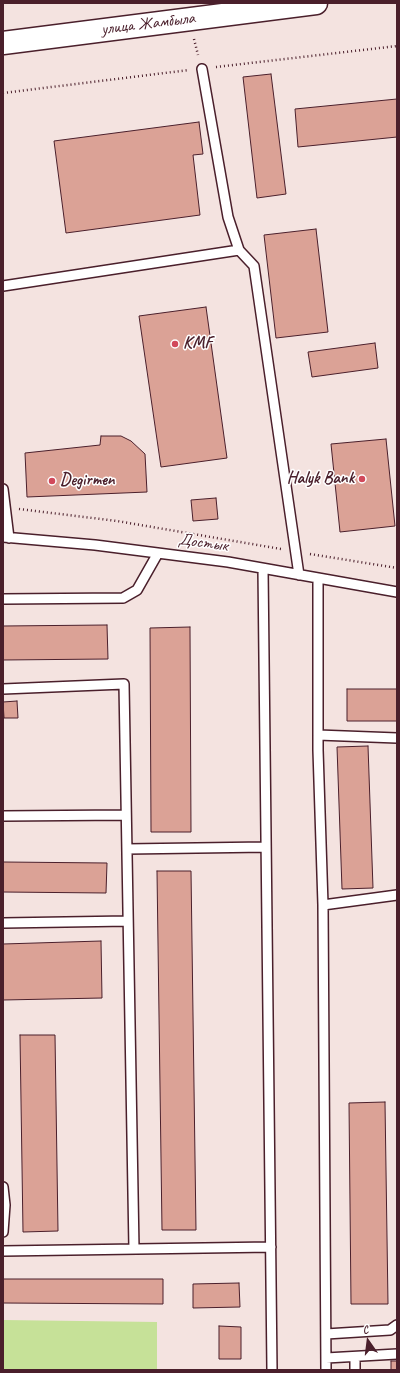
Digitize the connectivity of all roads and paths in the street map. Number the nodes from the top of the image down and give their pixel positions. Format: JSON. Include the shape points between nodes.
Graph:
{"nodes":[{"id":1,"x":316,"y":3,"type":"edge"},
{"id":2,"x":193,"y":36,"type":"dead end"},
{"id":3,"x":3,"y":43,"type":"edge"},
{"id":4,"x":202,"y":69,"type":"joint"},
{"id":5,"x":239,"y":250,"type":"junction"},
{"id":6,"x":3,"y":286,"type":"edge"},
{"id":7,"x":3,"y":489,"type":"edge"},
{"id":8,"x":17,"y":508,"type":"dead end"},
{"id":9,"x":6,"y":537,"type":"edge"},
{"id":10,"x":283,"y":549,"type":"dead end"},
{"id":11,"x":158,"y":553,"type":"junction"},
{"id":12,"x":306,"y":553,"type":"dead end"},
{"id":13,"x":397,"y":568,"type":"edge"},
{"id":14,"x":263,"y":569,"type":"junction"},
{"id":15,"x":299,"y":575,"type":"junction"},
{"id":16,"x":318,"y":578,"type":"junction"},
{"id":17,"x":397,"y":592,"type":"edge"},
{"id":18,"x":3,"y":599,"type":"edge"},
{"id":19,"x":3,"y":689,"type":"edge"},
{"id":20,"x":318,"y":735,"type":"junction"},
{"id":21,"x":397,"y":738,"type":"edge"},
{"id":22,"x":3,"y":816,"type":"edge"},
{"id":23,"x":126,"y":816,"type":"junction"},
{"id":24,"x":266,"y":847,"type":"junction"},
{"id":25,"x":127,"y":849,"type":"junction"},
{"id":26,"x":397,"y":895,"type":"edge"},
{"id":27,"x":323,"y":905,"type":"junction"},
{"id":28,"x":128,"y":921,"type":"junction"},
{"id":29,"x":3,"y":923,"type":"edge"},
{"id":30,"x":3,"y":1187,"type":"edge"},
{"id":31,"x":3,"y":1232,"type":"edge"},
{"id":32,"x":271,"y":1247,"type":"junction"},
{"id":33,"x":134,"y":1249,"type":"junction"},
{"id":34,"x":3,"y":1251,"type":"edge"},
{"id":35,"x":397,"y":1325,"type":"edge"},
{"id":36,"x":326,"y":1334,"type":"junction"},
{"id":37,"x":397,"y":1354,"type":"edge"},
{"id":38,"x":355,"y":1357,"type":"junction"},
{"id":39,"x":326,"y":1358,"type":"junction"},
{"id":40,"x":272,"y":1370,"type":"edge"},
{"id":41,"x":326,"y":1370,"type":"edge"},
{"id":42,"x":355,"y":1370,"type":"edge"}],
"edges":[{"from":1,"to":3,"type":"street","name":"улица Жамбыла"},
{"from":2,"to":4,"type":"path"},
{"from":4,"to":5,"type":"lane","via":[[228,218]]},
{"from":5,"to":6,"type":"lane"},
{"from":5,"to":15,"type":"lane","via":[[254,266]]},
{"from":7,"to":9,"type":"lane"},
{"from":8,"to":10,"type":"path","via":[[117,521]]},
{"from":9,"to":11,"type":"lane","name":"Достык"},
{"from":11,"to":14,"type":"lane","name":"Достык"},
{"from":11,"to":18,"type":"lane","via":[[137,590],[123,598]]},
{"from":12,"to":13,"type":"path"},
{"from":14,"to":15,"type":"lane","name":"Достык"},
{"from":14,"to":24,"type":"lane"},
{"from":15,"to":16,"type":"lane","name":"Достык"},
{"from":16,"to":17,"type":"lane","name":"Достык"},
{"from":16,"to":20,"type":"lane"},
{"from":19,"to":23,"type":"lane","via":[[124,684]]},
{"from":20,"to":21,"type":"lane"},
{"from":20,"to":27,"type":"lane"},
{"from":22,"to":23,"type":"lane"},
{"from":23,"to":25,"type":"lane"},
{"from":24,"to":25,"type":"lane"},
{"from":24,"to":32,"type":"lane"},
{"from":25,"to":28,"type":"lane"},
{"from":26,"to":27,"type":"lane"},
{"from":27,"to":36,"type":"lane"},
{"from":28,"to":29,"type":"lane"},
{"from":28,"to":33,"type":"lane"},
{"from":30,"to":31,"type":"lane"},
{"from":32,"to":33,"type":"lane"},
{"from":32,"to":40,"type":"lane"},
{"from":33,"to":34,"type":"lane"},
{"from":35,"to":36,"type":"lane","via":[[390,1330]]},
{"from":36,"to":39,"type":"lane"},
{"from":37,"to":38,"type":"lane"},
{"from":38,"to":39,"type":"lane"},
{"from":38,"to":42,"type":"lane"},
{"from":39,"to":41,"type":"lane"}]}
